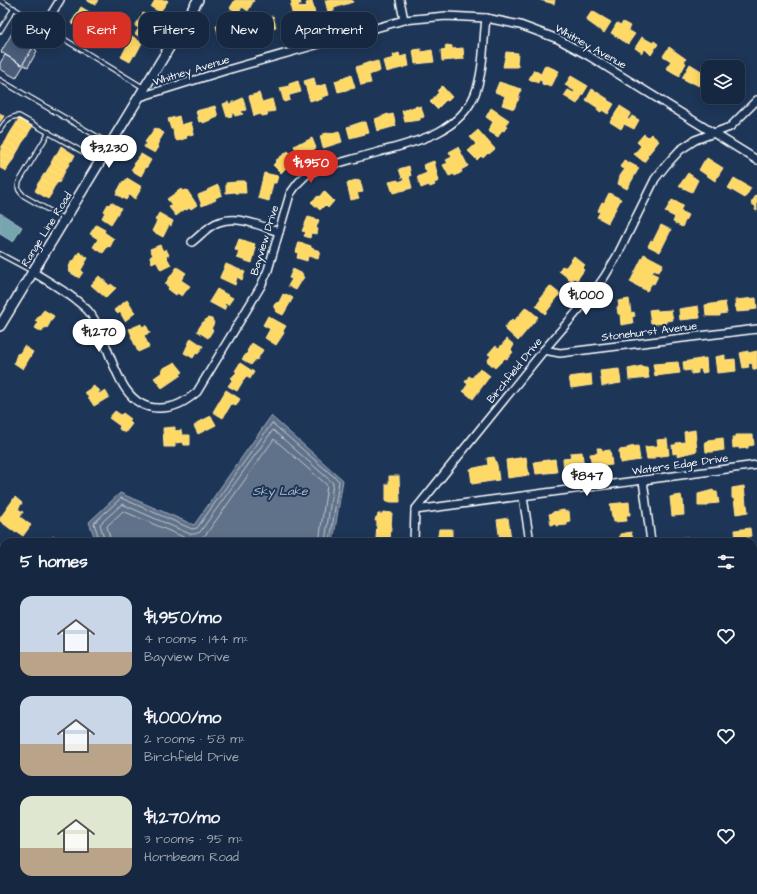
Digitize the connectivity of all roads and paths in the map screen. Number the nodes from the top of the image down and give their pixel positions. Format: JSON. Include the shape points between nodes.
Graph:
{"nodes":[{"id":1,"x":0,"y":0,"type":"edge"},
{"id":2,"x":60,"y":0,"type":"edge"},
{"id":3,"x":198,"y":0,"type":"edge"},
{"id":4,"x":400,"y":0,"type":"edge"},
{"id":5,"x":14,"y":8,"type":"junction"},
{"id":6,"x":53,"y":12,"type":"edge"},
{"id":7,"x":486,"y":18,"type":"junction"},
{"id":8,"x":0,"y":20,"type":"edge"},
{"id":9,"x":404,"y":20,"type":"junction"},
{"id":10,"x":5,"y":23,"type":"junction"},
{"id":11,"x":0,"y":31,"type":"edge"},
{"id":12,"x":0,"y":80,"type":"edge"},
{"id":13,"x":145,"y":88,"type":"junction"},
{"id":14,"x":140,"y":97,"type":"junction"},
{"id":15,"x":757,"y":100,"type":"edge"},
{"id":16,"x":0,"y":130,"type":"edge"},
{"id":17,"x":49,"y":132,"type":"junction"},
{"id":18,"x":713,"y":132,"type":"junction"},
{"id":19,"x":111,"y":145,"type":"junction"},
{"id":20,"x":757,"y":160,"type":"edge"},
{"id":21,"x":101,"y":162,"type":"junction"},
{"id":22,"x":65,"y":220,"type":"junction"},
{"id":23,"x":279,"y":232,"type":"junction"},
{"id":24,"x":192,"y":242,"type":"dead end"},
{"id":25,"x":0,"y":254,"type":"edge"},
{"id":26,"x":33,"y":272,"type":"junction"},
{"id":27,"x":0,"y":326,"type":"edge"},
{"id":28,"x":757,"y":329,"type":"edge"},
{"id":29,"x":544,"y":350,"type":"junction"},
{"id":30,"x":757,"y":465,"type":"edge"},
{"id":31,"x":643,"y":480,"type":"junction"},
{"id":32,"x":523,"y":497,"type":"junction"},
{"id":33,"x":415,"y":510,"type":"junction"},
{"id":34,"x":414,"y":538,"type":"edge"},
{"id":35,"x":529,"y":538,"type":"edge"},
{"id":36,"x":650,"y":538,"type":"edge"}],
"edges":[{"from":1,"to":5,"type":"lane"},
{"from":2,"to":6,"type":"street"},
{"from":3,"to":13,"type":"main road","name":"Range Line Road"},
{"from":4,"to":9,"type":"street"},
{"from":5,"to":10,"type":"lane"},
{"from":5,"to":13,"type":"lane"},
{"from":7,"to":9,"type":"street","name":"Whitney Avenue","via":[[446,16]]},
{"from":7,"to":18,"type":"street","name":"Whitney Avenue","via":[[520,25],[558,39]]},
{"from":7,"to":23,"type":"street","name":"Bayview Drive","via":[[481,69],[475,94],[462,115],[441,131],[422,140],[320,168],[306,176],[290,194]]},
{"from":8,"to":10,"type":"lane"},
{"from":9,"to":14,"type":"street","name":"Whitney Avenue"},
{"from":10,"to":11,"type":"lane"},
{"from":12,"to":19,"type":"lane"},
{"from":13,"to":14,"type":"main road","name":"Range Line Road"},
{"from":14,"to":19,"type":"main road","name":"Range Line Road"},
{"from":15,"to":18,"type":"street","name":"Birchfield Drive","via":[[730,127]]},
{"from":16,"to":17,"type":"lane","via":[[11,117],[19,116]]},
{"from":17,"to":21,"type":"lane"},
{"from":17,"to":22,"type":"lane","via":[[18,187],[24,196]]},
{"from":18,"to":20,"type":"street","name":"Whitney Avenue"},
{"from":18,"to":29,"type":"street","name":"Birchfield Drive","via":[[680,150],[655,179],[605,276]]},
{"from":19,"to":21,"type":"main road","name":"Range Line Road"},
{"from":21,"to":22,"type":"main road","name":"Range Line Road"},
{"from":22,"to":26,"type":"main road","name":"Range Line Road"},
{"from":23,"to":24,"type":"street","via":[[229,219],[218,222]]},
{"from":23,"to":26,"type":"street","name":"Bayview Drive","via":[[261,286],[197,392],[184,402],[169,408],[151,408],[127,393],[98,325],[89,312]]},
{"from":25,"to":26,"type":"lane"},
{"from":26,"to":27,"type":"main road","name":"Range Line Road"},
{"from":28,"to":29,"type":"street","name":"Stonehurst Avenue","via":[[560,354]]},
{"from":29,"to":33,"type":"street","name":"Birchfield Drive"},
{"from":30,"to":31,"type":"street","name":"Waters Edge Drive"},
{"from":31,"to":32,"type":"street","name":"Waters Edge Drive"},
{"from":31,"to":36,"type":"street"},
{"from":32,"to":33,"type":"street","name":"Waters Edge Drive"},
{"from":32,"to":35,"type":"street"},
{"from":33,"to":34,"type":"street"}]}
